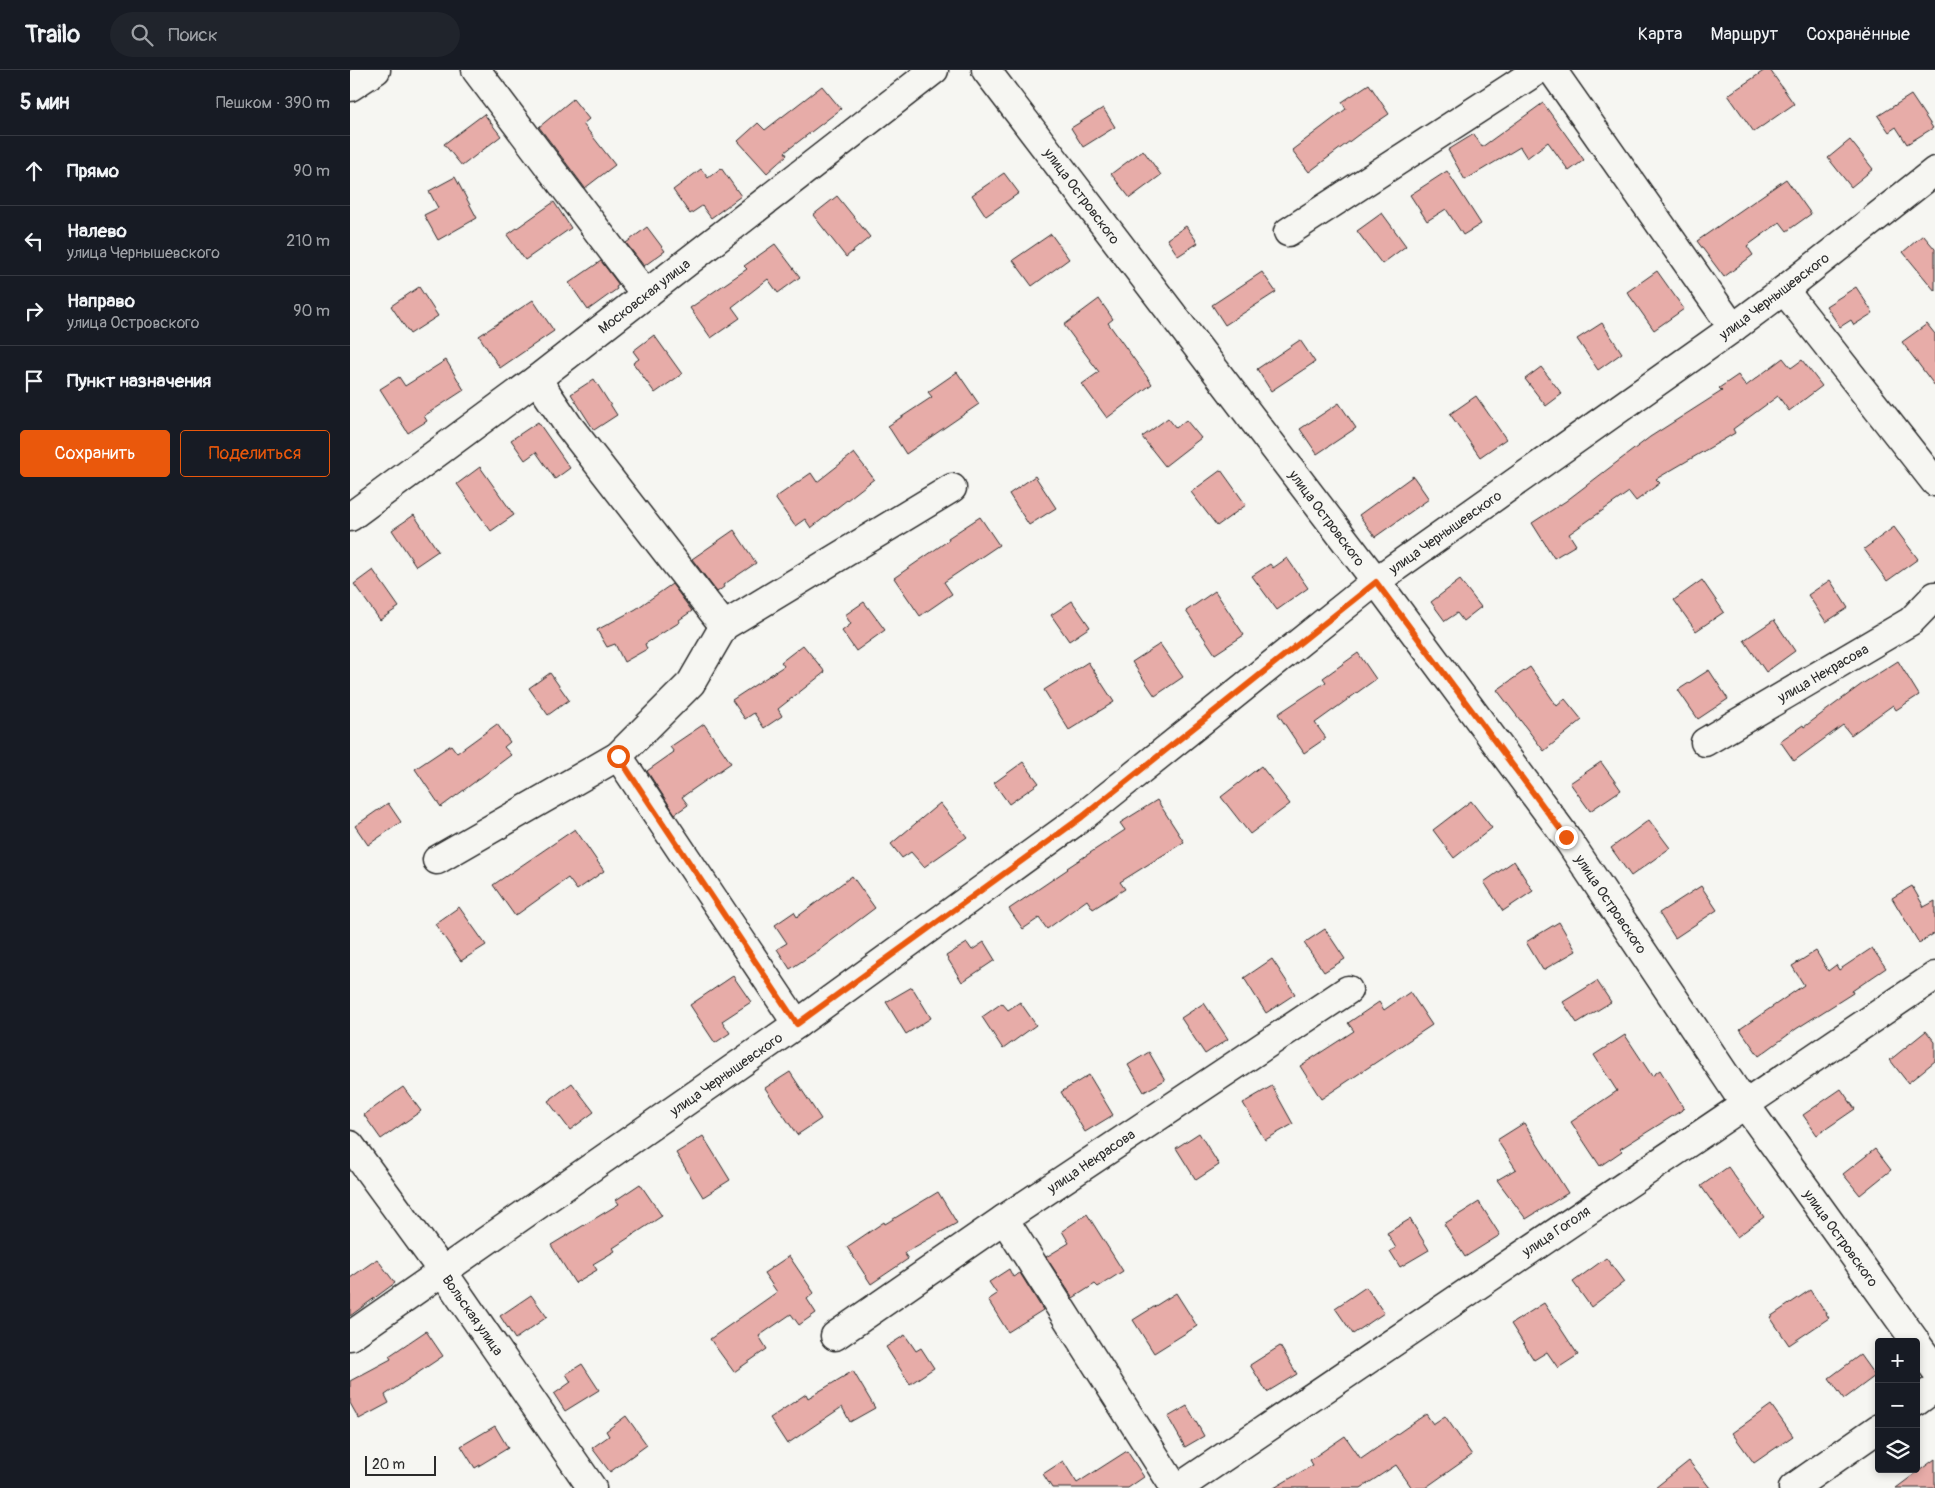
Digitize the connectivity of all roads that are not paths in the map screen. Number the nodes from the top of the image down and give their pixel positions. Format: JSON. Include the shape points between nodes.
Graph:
{"nodes":[{"id":1,"x":376,"y":70,"type":"edge"},
{"id":2,"x":476,"y":70,"type":"edge"},
{"id":3,"x":934,"y":70,"type":"edge"},
{"id":4,"x":986,"y":70,"type":"edge"},
{"id":5,"x":1538,"y":70,"type":"edge"},
{"id":6,"x":1552,"y":70,"type":"edge"},
{"id":7,"x":350,"y":86,"type":"edge"},
{"id":8,"x":1935,"y":171,"type":"edge"},
{"id":9,"x":1288,"y":232,"type":"dead end"},
{"id":10,"x":1784,"y":290,"type":"junction"},
{"id":11,"x":646,"y":295,"type":"junction"},
{"id":12,"x":1733,"y":328,"type":"junction"},
{"id":13,"x":537,"y":379,"type":"junction"},
{"id":14,"x":1935,"y":482,"type":"edge"},
{"id":15,"x":952,"y":488,"type":"dead end"},
{"id":16,"x":350,"y":517,"type":"edge"},
{"id":17,"x":1376,"y":582,"type":"junction"},
{"id":18,"x":1935,"y":596,"type":"edge"},
{"id":19,"x":724,"y":626,"type":"junction"},
{"id":20,"x":1705,"y":742,"type":"dead end"},
{"id":21,"x":618,"y":756,"type":"junction"},
{"id":22,"x":437,"y":860,"type":"dead end"},
{"id":23,"x":1935,"y":976,"type":"edge"},
{"id":24,"x":1348,"y":990,"type":"dead end"},
{"id":25,"x":797,"y":1024,"type":"junction"},
{"id":26,"x":1744,"y":1103,"type":"junction"},
{"id":27,"x":350,"y":1145,"type":"edge"},
{"id":28,"x":1004,"y":1219,"type":"junction"},
{"id":29,"x":442,"y":1272,"type":"junction"},
{"id":30,"x":350,"y":1336,"type":"edge"},
{"id":31,"x":835,"y":1336,"type":"dead end"},
{"id":32,"x":1913,"y":1338,"type":"edge"},
{"id":33,"x":1920,"y":1348,"type":"edge"},
{"id":34,"x":1935,"y":1369,"type":"edge"},
{"id":35,"x":1935,"y":1388,"type":"edge"},
{"id":36,"x":1920,"y":1399,"type":"edge"},
{"id":37,"x":1875,"y":1431,"type":"edge"},
{"id":38,"x":592,"y":1488,"type":"edge"},
{"id":39,"x":1176,"y":1488,"type":"edge"},
{"id":40,"x":1793,"y":1488,"type":"edge"}],
"edges":[{"from":1,"to":7,"type":"street"},
{"from":2,"to":11,"type":"street"},
{"from":3,"to":11,"type":"street","name":"Московская улица"},
{"from":4,"to":17,"type":"street","name":"улица Островского"},
{"from":5,"to":9,"type":"street"},
{"from":6,"to":12,"type":"street"},
{"from":8,"to":10,"type":"street","name":"улица Чернышевского"},
{"from":10,"to":12,"type":"street","name":"улица Чернышевского"},
{"from":10,"to":14,"type":"street"},
{"from":11,"to":13,"type":"street","name":"Московская улица"},
{"from":12,"to":17,"type":"street","name":"улица Чернышевского"},
{"from":13,"to":16,"type":"street","name":"Московская улица"},
{"from":13,"to":19,"type":"street","via":[[568,425]]},
{"from":15,"to":19,"type":"street"},
{"from":17,"to":25,"type":"street","name":"улица Чернышевского","via":[[1082,817]]},
{"from":17,"to":26,"type":"street","name":"улица Островского","via":[[1566,837]]},
{"from":18,"to":20,"type":"street","name":"улица Некрасова","via":[[1911,622]]},
{"from":19,"to":21,"type":"street","via":[[691,683]]},
{"from":21,"to":22,"type":"street"},
{"from":21,"to":25,"type":"street"},
{"from":23,"to":26,"type":"street","name":"улица Гоголя"},
{"from":24,"to":28,"type":"street","name":"улица Некрасова"},
{"from":25,"to":29,"type":"street","name":"улица Чернышевского"},
{"from":26,"to":32,"type":"street","name":"улица Островского"},
{"from":26,"to":39,"type":"street","name":"улица Гоголя"},
{"from":27,"to":29,"type":"street","name":"Вольская улица"},
{"from":28,"to":31,"type":"street","name":"улица Некрасова"},
{"from":28,"to":39,"type":"street"},
{"from":29,"to":30,"type":"street","name":"улица Чернышевского"},
{"from":29,"to":38,"type":"street","name":"Вольская улица"},
{"from":33,"to":34,"type":"street","name":"улица Островского"},
{"from":35,"to":36,"type":"street"},
{"from":37,"to":40,"type":"street"}]}
